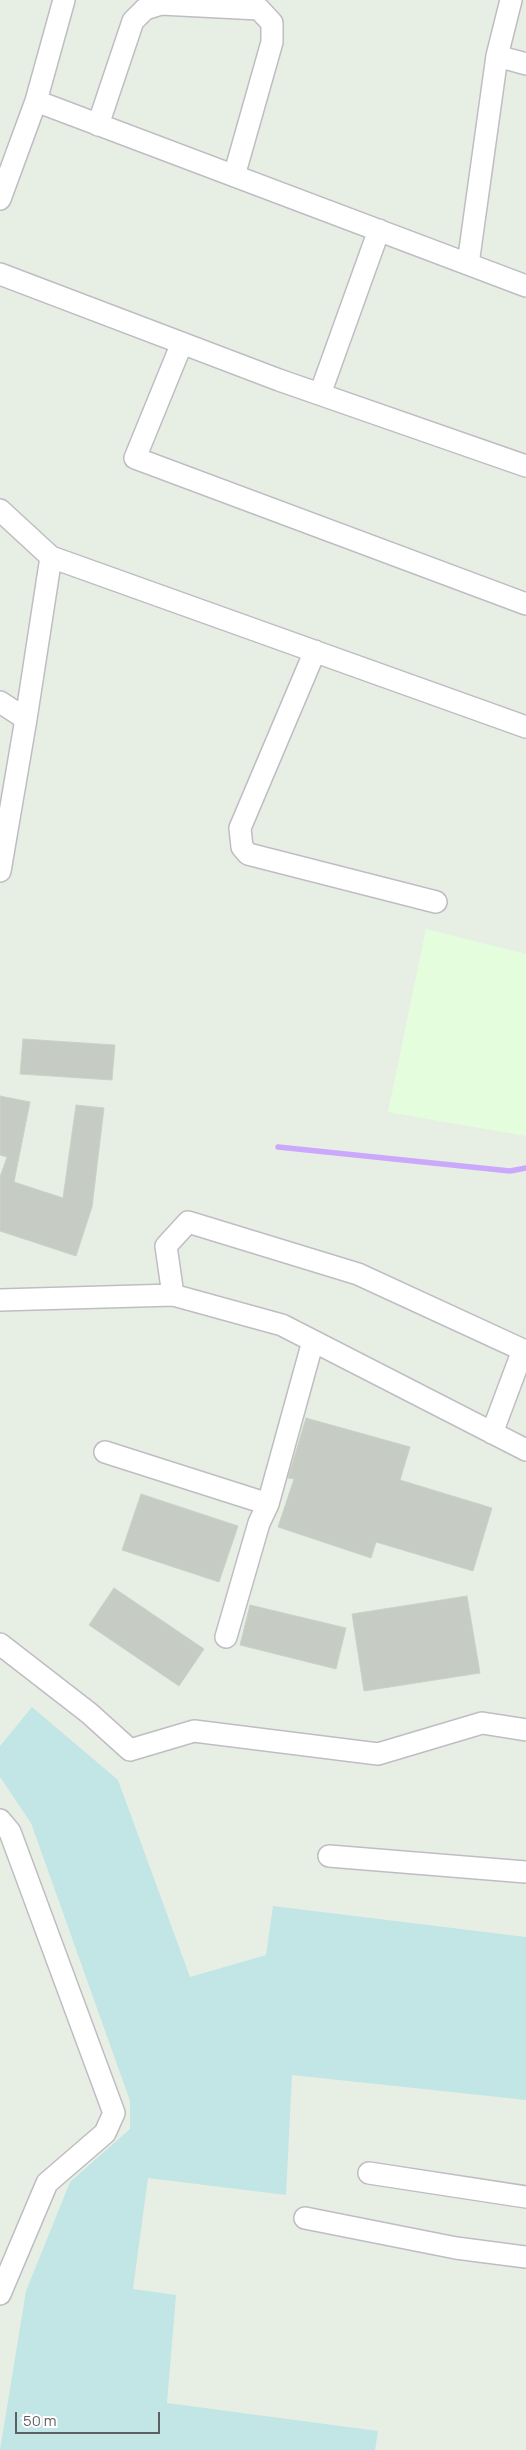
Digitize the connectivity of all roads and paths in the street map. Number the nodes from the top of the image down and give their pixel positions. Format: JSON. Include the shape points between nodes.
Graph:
{"nodes":[{"id":1,"x":64,"y":0,"type":"edge"},
{"id":2,"x":511,"y":0,"type":"edge"},
{"id":3,"x":497,"y":56,"type":"junction"},
{"id":4,"x":526,"y":64,"type":"edge"},
{"id":5,"x":36,"y":102,"type":"junction"},
{"id":6,"x":98,"y":125,"type":"junction"},
{"id":7,"x":234,"y":176,"type":"junction"},
{"id":8,"x":0,"y":199,"type":"edge"},
{"id":9,"x":379,"y":230,"type":"junction"},
{"id":10,"x":468,"y":264,"type":"junction"},
{"id":11,"x":0,"y":274,"type":"edge"},
{"id":12,"x":526,"y":286,"type":"edge"},
{"id":13,"x":182,"y":343,"type":"junction"},
{"id":14,"x":320,"y":394,"type":"junction"},
{"id":15,"x":526,"y":466,"type":"edge"},
{"id":16,"x":0,"y":510,"type":"edge"},
{"id":17,"x":51,"y":557,"type":"junction"},
{"id":18,"x":526,"y":604,"type":"edge"},
{"id":19,"x":316,"y":652,"type":"junction"},
{"id":20,"x":0,"y":702,"type":"edge"},
{"id":21,"x":26,"y":719,"type":"junction"},
{"id":22,"x":526,"y":727,"type":"edge"},
{"id":23,"x":0,"y":868,"type":"edge"},
{"id":24,"x":436,"y":902,"type":"dead end"},
{"id":25,"x":173,"y":1295,"type":"junction"},
{"id":26,"x":0,"y":1300,"type":"edge"},
{"id":27,"x":313,"y":1341,"type":"junction"},
{"id":28,"x":492,"y":1433,"type":"junction"},
{"id":29,"x":526,"y":1450,"type":"edge"},
{"id":30,"x":105,"y":1452,"type":"dead end"},
{"id":31,"x":268,"y":1504,"type":"junction"},
{"id":32,"x":226,"y":1637,"type":"dead end"},
{"id":33,"x":0,"y":1644,"type":"edge"},
{"id":34,"x":526,"y":1730,"type":"edge"},
{"id":35,"x":0,"y":1820,"type":"edge"},
{"id":36,"x":329,"y":1856,"type":"dead end"},
{"id":37,"x":526,"y":1872,"type":"edge"},
{"id":38,"x":369,"y":2173,"type":"dead end"},
{"id":39,"x":526,"y":2197,"type":"edge"},
{"id":40,"x":305,"y":2218,"type":"dead end"},
{"id":41,"x":526,"y":2257,"type":"edge"},
{"id":42,"x":0,"y":2294,"type":"edge"}],
"edges":[{"from":1,"to":5,"type":"street"},
{"from":2,"to":3,"type":"street"},
{"from":3,"to":4,"type":"street"},
{"from":3,"to":10,"type":"street"},
{"from":5,"to":6,"type":"street"},
{"from":5,"to":8,"type":"street"},
{"from":6,"to":7,"type":"street"},
{"from":6,"to":7,"type":"street","via":[[133,21],[145,9],[161,4],[259,9],[272,23],[272,42]]},
{"from":7,"to":9,"type":"street"},
{"from":9,"to":10,"type":"street"},
{"from":9,"to":14,"type":"street"},
{"from":10,"to":12,"type":"street"},
{"from":11,"to":13,"type":"street"},
{"from":13,"to":14,"type":"street"},
{"from":13,"to":18,"type":"street","via":[[135,458]]},
{"from":14,"to":15,"type":"street"},
{"from":16,"to":17,"type":"street"},
{"from":17,"to":19,"type":"street"},
{"from":17,"to":21,"type":"street"},
{"from":19,"to":22,"type":"street"},
{"from":19,"to":24,"type":"street","via":[[240,828],[242,847],[248,854]]},
{"from":20,"to":21,"type":"street"},
{"from":21,"to":23,"type":"street"},
{"from":25,"to":26,"type":"street"},
{"from":25,"to":27,"type":"street","via":[[282,1325]]},
{"from":25,"to":28,"type":"street","via":[[166,1246],[188,1222],[358,1274],[523,1350]]},
{"from":27,"to":28,"type":"street"},
{"from":27,"to":31,"type":"street"},
{"from":28,"to":29,"type":"street"},
{"from":30,"to":31,"type":"street"},
{"from":31,"to":32,"type":"street"},
{"from":33,"to":34,"type":"street","via":[[89,1713],[130,1750],[194,1731],[378,1754],[482,1723]]},
{"from":35,"to":42,"type":"street","via":[[10,1832],[114,2113],[105,2133],[47,2183]]},
{"from":36,"to":37,"type":"street"},
{"from":38,"to":39,"type":"street"},
{"from":40,"to":41,"type":"street","via":[[456,2248]]}]}
